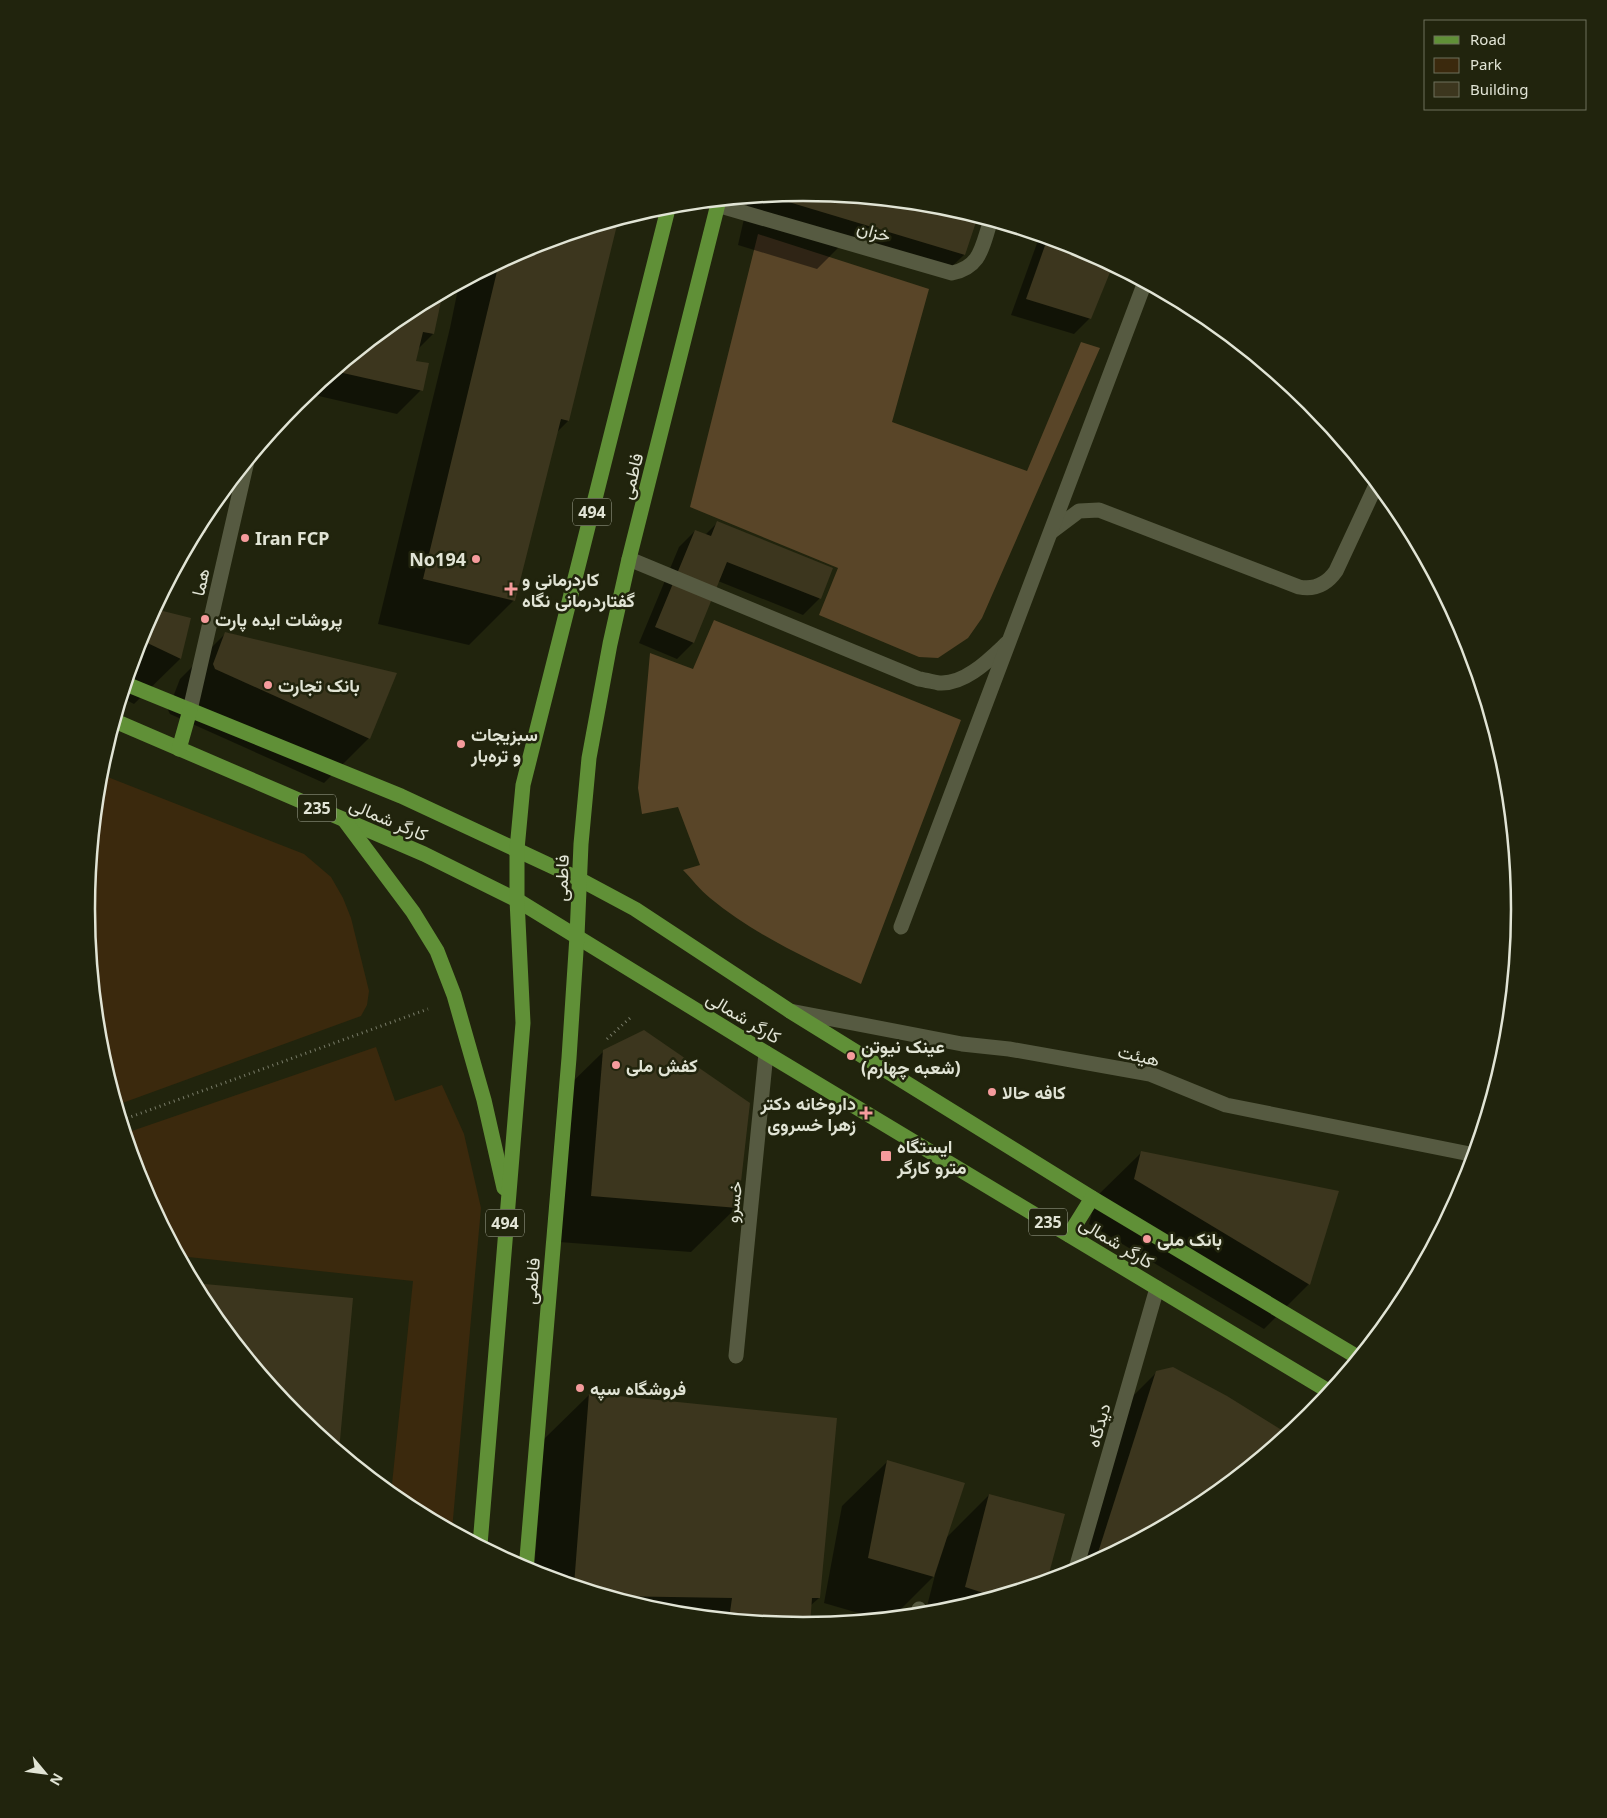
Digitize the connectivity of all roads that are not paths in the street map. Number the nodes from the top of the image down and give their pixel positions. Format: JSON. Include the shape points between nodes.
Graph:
{"nodes":[{"id":1,"x":728,"y":205,"type":"edge"},
{"id":2,"x":717,"y":206,"type":"edge"},
{"id":3,"x":667,"y":214,"type":"edge"},
{"id":4,"x":989,"y":226,"type":"edge"},
{"id":5,"x":1143,"y":287,"type":"edge"},
{"id":6,"x":244,"y":475,"type":"edge"},
{"id":7,"x":1374,"y":489,"type":"edge"},
{"id":8,"x":1051,"y":532,"type":"junction"},
{"id":9,"x":629,"y":559,"type":"junction"},
{"id":10,"x":1010,"y":640,"type":"junction"},
{"id":11,"x":131,"y":686,"type":"edge"},
{"id":12,"x":190,"y":710,"type":"junction"},
{"id":13,"x":120,"y":723,"type":"edge"},
{"id":14,"x":179,"y":749,"type":"junction"},
{"id":15,"x":344,"y":820,"type":"junction"},
{"id":16,"x":517,"y":849,"type":"junction"},
{"id":17,"x":579,"y":879,"type":"junction"},
{"id":18,"x":517,"y":900,"type":"junction"},
{"id":19,"x":902,"y":927,"type":"dead end"},
{"id":20,"x":577,"y":936,"type":"junction"},
{"id":21,"x":790,"y":1011,"type":"junction"},
{"id":22,"x":766,"y":1053,"type":"junction"},
{"id":23,"x":1468,"y":1154,"type":"edge"},
{"id":24,"x":1092,"y":1198,"type":"junction"},
{"id":25,"x":507,"y":1201,"type":"junction"},
{"id":26,"x":1069,"y":1235,"type":"junction"},
{"id":27,"x":1157,"y":1288,"type":"junction"},
{"id":28,"x":1354,"y":1355,"type":"edge"},
{"id":29,"x":736,"y":1356,"type":"dead end"},
{"id":30,"x":1324,"y":1389,"type":"edge"},
{"id":31,"x":480,"y":1539,"type":"edge"},
{"id":32,"x":527,"y":1561,"type":"edge"},
{"id":33,"x":1078,"y":1563,"type":"edge"}],
"edges":[{"from":1,"to":4,"type":"street","name":"خزان","via":[[952,273],[971,266],[978,257]]},
{"from":2,"to":9,"type":"main road","name":"فاطمی","number":"494"},
{"from":3,"to":16,"type":"main road","name":"فاطمی","number":"494","via":[[523,785]]},
{"from":5,"to":8,"type":"street"},
{"from":6,"to":12,"type":"street","name":"هما"},
{"from":7,"to":8,"type":"street","via":[[1336,571],[1319,586],[1308,589],[1098,510],[1080,511]]},
{"from":8,"to":10,"type":"street"},
{"from":9,"to":10,"type":"street","via":[[920,679],[941,683],[956,679],[983,665]]},
{"from":9,"to":17,"type":"main road","name":"فاطمی","number":"494","via":[[589,758]]},
{"from":10,"to":19,"type":"street"},
{"from":11,"to":12,"type":"main road","name":"کارگر شمالی"},
{"from":12,"to":14,"type":"main road"},
{"from":12,"to":16,"type":"main road","name":"کارگر شمالی","via":[[401,796]]},
{"from":13,"to":14,"type":"main road","name":"کارگر شمالی","number":"235"},
{"from":14,"to":15,"type":"main road","name":"کارگر شمالی","number":"235"},
{"from":15,"to":18,"type":"main road","name":"کارگر شمالی","number":"235","via":[[424,854]]},
{"from":15,"to":25,"type":"main road","via":[[438,950],[484,1100]]},
{"from":16,"to":17,"type":"main road","name":"کارگر شمالی"},
{"from":16,"to":18,"type":"main road","name":"فاطمی","number":"494"},
{"from":17,"to":20,"type":"main road","name":"فاطمی","number":"494"},
{"from":17,"to":21,"type":"main road","name":"کارگر شمالی","via":[[635,909]]},
{"from":18,"to":20,"type":"main road","name":"کارگر شمالی","number":"235"},
{"from":18,"to":25,"type":"main road","name":"فاطمی","number":"494","via":[[523,1023]]},
{"from":20,"to":22,"type":"main road","name":"کارگر شمالی","number":"235"},
{"from":20,"to":32,"type":"main road","name":"فاطمی","number":"494"},
{"from":21,"to":23,"type":"street","name":"هیئت","via":[[962,1044],[1150,1074],[1226,1105]]},
{"from":21,"to":24,"type":"main road","name":"کارگر شمالی"},
{"from":22,"to":26,"type":"main road","name":"کارگر شمالی","number":"235"},
{"from":22,"to":29,"type":"street","name":"خسرو"},
{"from":24,"to":26,"type":"main road"},
{"from":24,"to":28,"type":"main road","name":"کارگر شمالی"},
{"from":25,"to":31,"type":"main road","name":"فاطمی","number":"494"},
{"from":26,"to":27,"type":"main road","name":"کارگر شمالی","number":"235"},
{"from":27,"to":30,"type":"main road","name":"کارگر شمالی","number":"235"},
{"from":27,"to":33,"type":"street","name":"دیدگاه"}]}
